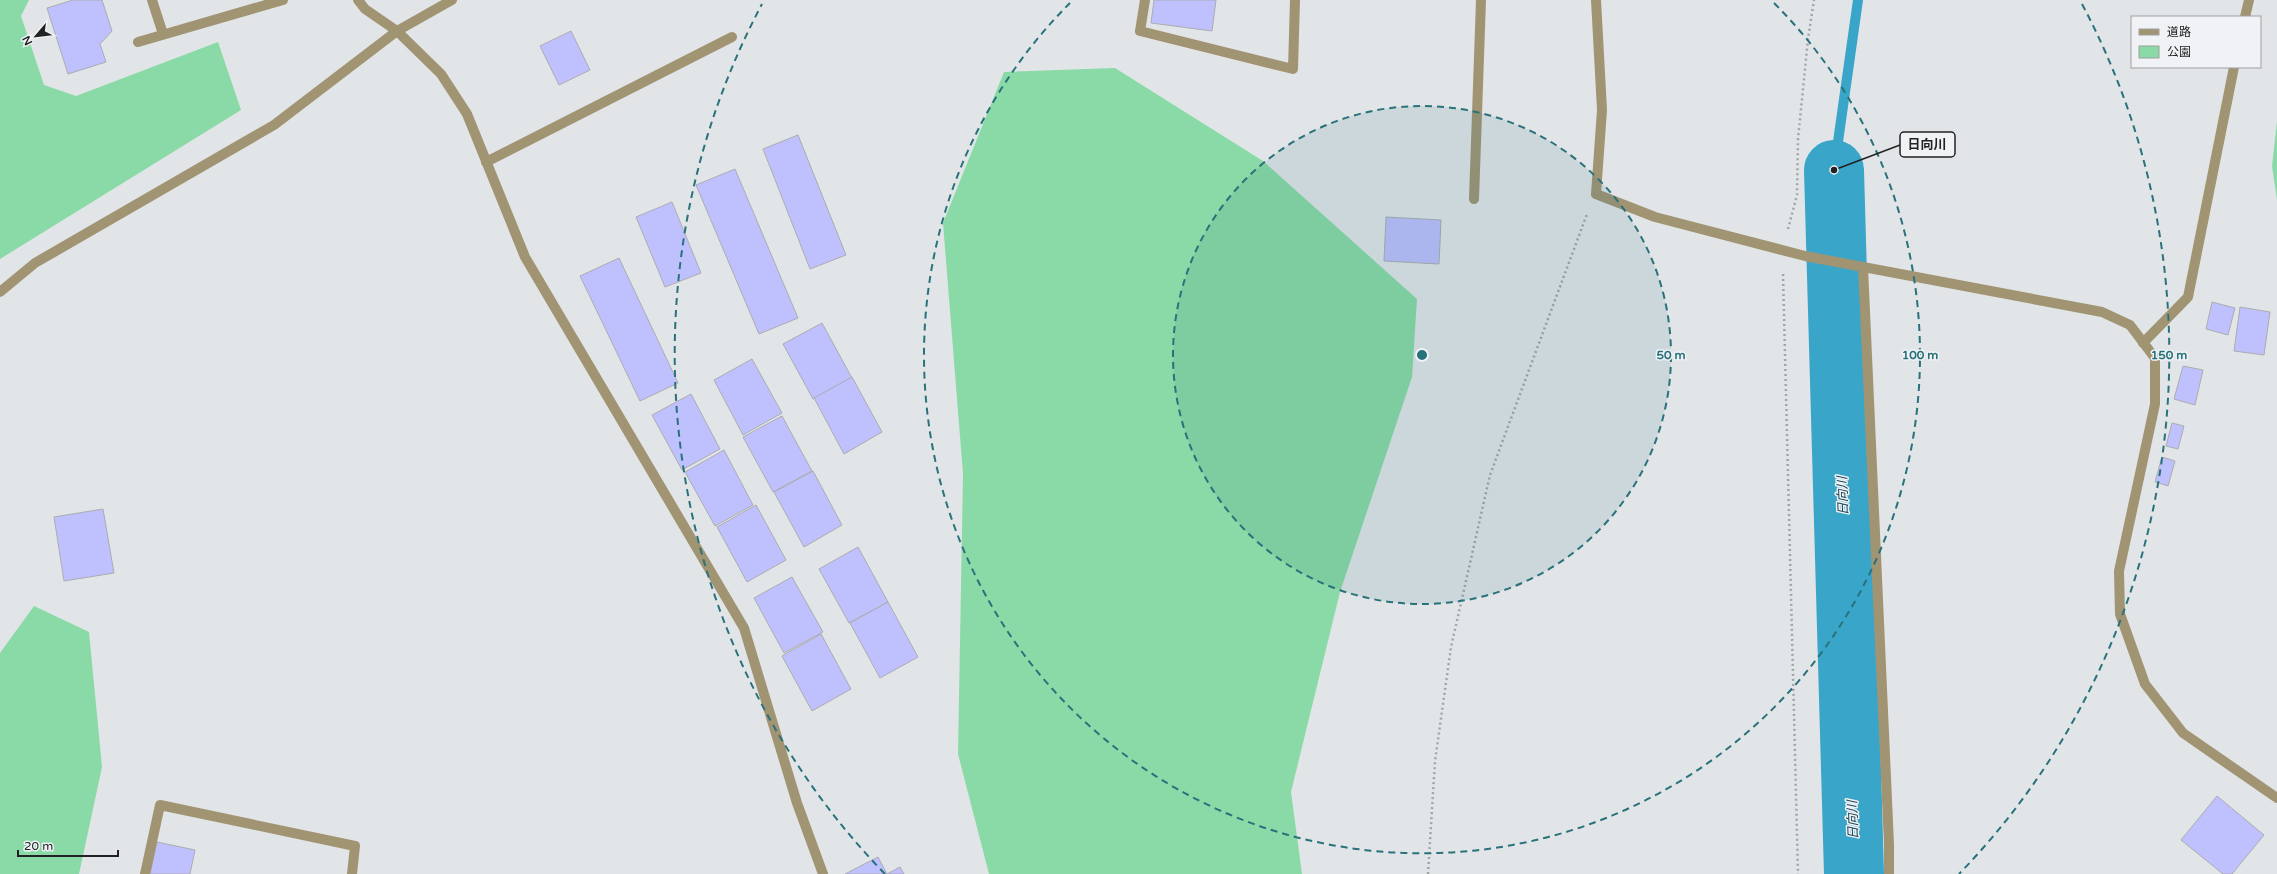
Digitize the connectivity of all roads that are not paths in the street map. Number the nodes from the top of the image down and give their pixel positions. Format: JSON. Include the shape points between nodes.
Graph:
{"nodes":[{"id":1,"x":152,"y":0,"type":"edge"},
{"id":2,"x":283,"y":0,"type":"edge"},
{"id":3,"x":358,"y":0,"type":"edge"},
{"id":4,"x":452,"y":0,"type":"edge"},
{"id":5,"x":1145,"y":0,"type":"edge"},
{"id":6,"x":1295,"y":0,"type":"edge"},
{"id":7,"x":1480,"y":0,"type":"edge"},
{"id":8,"x":1596,"y":0,"type":"edge"},
{"id":9,"x":2249,"y":0,"type":"edge"},
{"id":10,"x":2245,"y":16,"type":"edge"},
{"id":11,"x":398,"y":31,"type":"junction"},
{"id":12,"x":163,"y":34,"type":"junction"},
{"id":13,"x":732,"y":37,"type":"dead end"},
{"id":14,"x":138,"y":42,"type":"dead end"},
{"id":15,"x":2234,"y":68,"type":"edge"},
{"id":16,"x":486,"y":162,"type":"junction"},
{"id":17,"x":1474,"y":199,"type":"dead end"},
{"id":18,"x":1863,"y":267,"type":"junction"},
{"id":19,"x":0,"y":292,"type":"edge"},
{"id":20,"x":2143,"y":343,"type":"junction"},
{"id":21,"x":2277,"y":798,"type":"edge"},
{"id":22,"x":145,"y":874,"type":"edge"},
{"id":23,"x":352,"y":874,"type":"edge"},
{"id":24,"x":823,"y":874,"type":"edge"},
{"id":25,"x":1889,"y":874,"type":"edge"}],
"edges":[{"from":1,"to":12,"type":"street"},
{"from":2,"to":12,"type":"street"},
{"from":3,"to":11,"type":"street","via":[[365,9]]},
{"from":4,"to":11,"type":"street"},
{"from":5,"to":6,"type":"street","via":[[1140,31],[1293,69]]},
{"from":7,"to":17,"type":"street"},
{"from":8,"to":18,"type":"street","via":[[1602,110],[1596,194],[1655,217],[1805,256]]},
{"from":9,"to":10,"type":"street"},
{"from":11,"to":16,"type":"street","via":[[441,74],[467,114]]},
{"from":11,"to":19,"type":"street","via":[[274,125],[35,262]]},
{"from":12,"to":14,"type":"street"},
{"from":13,"to":16,"type":"street"},
{"from":15,"to":20,"type":"street","via":[[2188,297]]},
{"from":16,"to":24,"type":"street","via":[[525,257],[744,628],[797,803]]},
{"from":18,"to":20,"type":"street","via":[[2102,312],[2130,325]]},
{"from":18,"to":25,"type":"street"},
{"from":20,"to":21,"type":"street","via":[[2154,358],[2155,404],[2120,571],[2120,614],[2145,684],[2183,733]]},
{"from":22,"to":23,"type":"street","via":[[160,805],[355,846]]}]}
